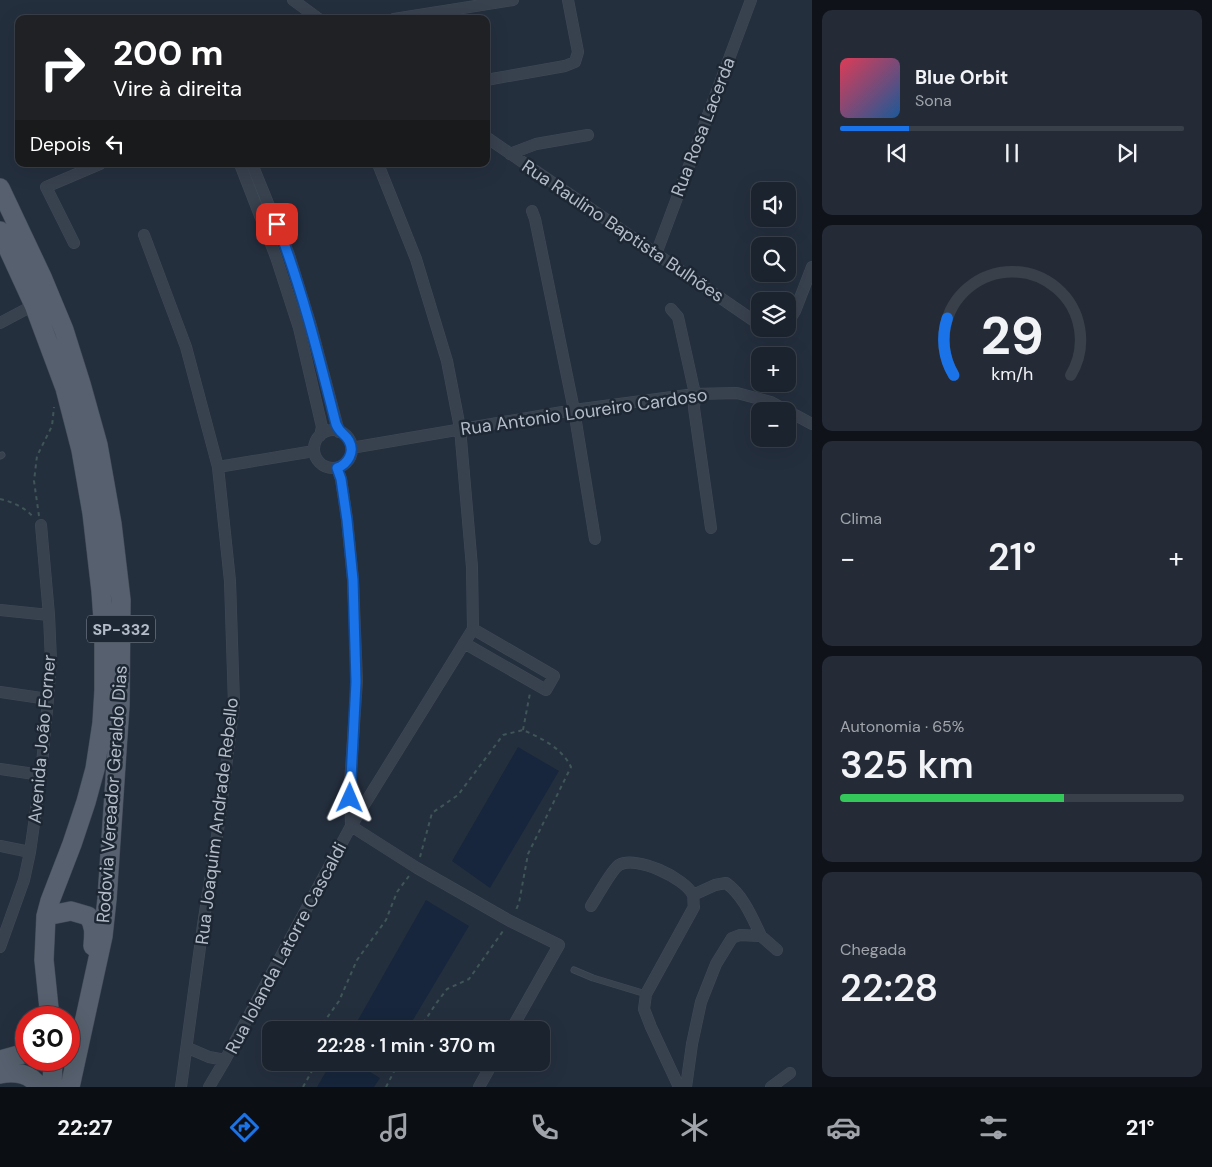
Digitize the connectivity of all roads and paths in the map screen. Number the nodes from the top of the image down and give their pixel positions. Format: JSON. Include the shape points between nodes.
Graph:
{"nodes":[{"id":1,"x":293,"y":0,"type":"edge"},
{"id":2,"x":513,"y":0,"type":"edge"},
{"id":3,"x":568,"y":0,"type":"edge"},
{"id":4,"x":751,"y":0,"type":"edge"},
{"id":5,"x":314,"y":15,"type":"edge"},
{"id":6,"x":419,"y":15,"type":"edge"},
{"id":7,"x":490,"y":79,"type":"edge"},
{"id":8,"x":588,"y":135,"type":"dead end"},
{"id":9,"x":490,"y":140,"type":"edge"},
{"id":10,"x":510,"y":154,"type":"junction"},
{"id":11,"x":93,"y":167,"type":"edge"},
{"id":12,"x":241,"y":167,"type":"edge"},
{"id":13,"x":253,"y":167,"type":"edge"},
{"id":14,"x":379,"y":167,"type":"edge"},
{"id":15,"x":0,"y":188,"type":"edge"},
{"id":16,"x":532,"y":212,"type":"dead end"},
{"id":17,"x":0,"y":231,"type":"edge"},
{"id":18,"x":144,"y":235,"type":"dead end"},
{"id":19,"x":74,"y":243,"type":"dead end"},
{"id":20,"x":656,"y":254,"type":"junction"},
{"id":21,"x":812,"y":267,"type":"edge"},
{"id":22,"x":34,"y":305,"type":"junction"},
{"id":23,"x":796,"y":308,"type":"edge"},
{"id":24,"x":671,"y":309,"type":"dead end"},
{"id":25,"x":751,"y":319,"type":"edge"},
{"id":26,"x":0,"y":323,"type":"edge"},
{"id":27,"x":695,"y":394,"type":"junction"},
{"id":28,"x":55,"y":403,"type":"dead end"},
{"id":29,"x":574,"y":410,"type":"junction"},
{"id":30,"x":812,"y":424,"type":"edge"},
{"id":31,"x":460,"y":428,"type":"junction"},
{"id":32,"x":339,"y":432,"type":"junction"},
{"id":33,"x":320,"y":436,"type":"junction"},
{"id":34,"x":352,"y":448,"type":"junction"},
{"id":35,"x":314,"y":451,"type":"junction"},
{"id":36,"x":218,"y":467,"type":"junction"},
{"id":37,"x":337,"y":468,"type":"junction"},
{"id":38,"x":0,"y":499,"type":"edge"},
{"id":39,"x":40,"y":525,"type":"junction"},
{"id":40,"x":711,"y":528,"type":"dead end"},
{"id":41,"x":595,"y":539,"type":"dead end"},
{"id":42,"x":0,"y":610,"type":"edge"},
{"id":43,"x":49,"y":615,"type":"junction"},
{"id":44,"x":473,"y":629,"type":"junction"},
{"id":45,"x":464,"y":643,"type":"junction"},
{"id":46,"x":533,"y":683,"type":"junction"},
{"id":47,"x":0,"y":692,"type":"edge"},
{"id":48,"x":48,"y":699,"type":"junction"},
{"id":49,"x":0,"y":769,"type":"edge"},
{"id":50,"x":41,"y":775,"type":"junction"},
{"id":51,"x":351,"y":826,"type":"junction"},
{"id":52,"x":0,"y":846,"type":"edge"},
{"id":53,"x":30,"y":852,"type":"junction"},
{"id":54,"x":693,"y":895,"type":"junction"},
{"id":55,"x":591,"y":906,"type":"dead end"},
{"id":56,"x":46,"y":916,"type":"junction"},
{"id":57,"x":510,"y":921,"type":"junction"},
{"id":58,"x":761,"y":936,"type":"junction"},
{"id":59,"x":0,"y":947,"type":"edge"},
{"id":60,"x":777,"y":950,"type":"dead end"},
{"id":61,"x":574,"y":970,"type":"dead end"},
{"id":62,"x":94,"y":972,"type":"junction"},
{"id":63,"x":646,"y":994,"type":"junction"},
{"id":64,"x":48,"y":1006,"type":"edge"},
{"id":65,"x":425,"y":1021,"type":"edge"},
{"id":66,"x":516,"y":1021,"type":"edge"},
{"id":67,"x":188,"y":1048,"type":"junction"},
{"id":68,"x":225,"y":1060,"type":"junction"},
{"id":69,"x":53,"y":1071,"type":"edge"},
{"id":70,"x":312,"y":1071,"type":"edge"},
{"id":71,"x":394,"y":1071,"type":"edge"},
{"id":72,"x":488,"y":1071,"type":"edge"},
{"id":73,"x":790,"y":1073,"type":"dead end"},
{"id":74,"x":0,"y":1074,"type":"edge"},
{"id":75,"x":39,"y":1087,"type":"edge"},
{"id":76,"x":52,"y":1087,"type":"edge"},
{"id":77,"x":70,"y":1087,"type":"edge"},
{"id":78,"x":181,"y":1087,"type":"edge"},
{"id":79,"x":209,"y":1087,"type":"edge"},
{"id":80,"x":303,"y":1087,"type":"edge"},
{"id":81,"x":386,"y":1087,"type":"edge"},
{"id":82,"x":479,"y":1087,"type":"edge"},
{"id":83,"x":680,"y":1087,"type":"edge"},
{"id":84,"x":686,"y":1087,"type":"edge"},
{"id":85,"x":771,"y":1087,"type":"edge"}],
"edges":[{"from":1,"to":5,"type":"street"},
{"from":2,"to":6,"type":"street"},
{"from":3,"to":7,"type":"street","via":[[578,52],[575,62]]},
{"from":4,"to":20,"type":"street","name":"Rua Rosa Lacerda"},
{"from":8,"to":10,"type":"street","via":[[536,144]]},
{"from":9,"to":10,"type":"street","name":"Rua Raulino Baptista Bulhões"},
{"from":10,"to":20,"type":"street","name":"Rua Raulino Baptista Bulhões"},
{"from":11,"to":19,"type":"street","via":[[46,187]]},
{"from":12,"to":33,"type":"street","via":[[299,328],[322,427]]},
{"from":13,"to":32,"type":"street","via":[[289,255]]},
{"from":14,"to":31,"type":"street","via":[[416,259],[447,361]]},
{"from":15,"to":62,"type":"main road","name":"Rodovia Vereador Geraldo Dias","number":"SP-332","via":[[64,330],[81,384],[98,445],[118,572],[121,600],[120,705],[107,899],[103,936]]},
{"from":16,"to":29,"type":"street"},
{"from":17,"to":22,"type":"main road","name":"Rodovia Vereador Geraldo Dias","number":"SP-332"},
{"from":18,"to":36,"type":"street","name":"Rua Joaquim Andrade Rebello","via":[[186,348]]},
{"from":20,"to":25,"type":"street","name":"Rua Raulino Baptista Bulhões"},
{"from":21,"to":23,"type":"street"},
{"from":22,"to":26,"type":"street"},
{"from":22,"to":56,"type":"main road","name":"Rodovia Vereador Geraldo Dias","number":"SP-332","via":[[65,388],[81,450],[92,513],[104,633],[102,723],[95,769]]},
{"from":24,"to":27,"type":"street","via":[[678,317]]},
{"from":27,"to":29,"type":"street","name":"Rua Antonio Loureiro Cardoso"},
{"from":27,"to":30,"type":"street","name":"Rua Antonio Loureiro Cardoso","via":[[737,393],[771,402]]},
{"from":27,"to":40,"type":"street","via":[[694,408]]},
{"from":28,"to":39,"type":"path","via":[[52,426],[38,456],[34,480]]},
{"from":29,"to":31,"type":"street","name":"Rua Antonio Loureiro Cardoso"},
{"from":29,"to":41,"type":"street"},
{"from":31,"to":34,"type":"street","name":"Rua Antonio Loureiro Cardoso"},
{"from":31,"to":44,"type":"street","via":[[472,567]]},
{"from":32,"to":33,"type":"street","via":[[329,431]]},
{"from":32,"to":34,"type":"street","via":[[348,438]]},
{"from":33,"to":35,"type":"street"},
{"from":34,"to":37,"type":"street","via":[[349,458]]},
{"from":35,"to":36,"type":"street"},
{"from":35,"to":37,"type":"street","via":[[322,464]]},
{"from":36,"to":67,"type":"street","name":"Rua Joaquim Andrade Rebello","via":[[230,581],[234,704]]},
{"from":37,"to":51,"type":"street","via":[[347,520],[354,599],[356,682]]},
{"from":38,"to":39,"type":"path","via":[[29,512]]},
{"from":39,"to":43,"type":"street","name":"Avenida João Forner"},
{"from":42,"to":43,"type":"street"},
{"from":43,"to":48,"type":"street","name":"Avenida João Forner","via":[[51,661]]},
{"from":44,"to":45,"type":"street","name":"Rua Iolanda Latorre Cascaldi"},
{"from":44,"to":46,"type":"street","via":[[554,676],[546,690]]},
{"from":45,"to":46,"type":"street"},
{"from":45,"to":51,"type":"street","name":"Rua Iolanda Latorre Cascaldi"},
{"from":46,"to":57,"type":"path","via":[[523,730],[557,749],[571,767],[528,854],[519,903]]},
{"from":47,"to":48,"type":"street"},
{"from":48,"to":50,"type":"street","name":"Avenida João Forner"},
{"from":49,"to":50,"type":"street"},
{"from":50,"to":53,"type":"street","name":"Avenida João Forner"},
{"from":51,"to":57,"type":"street"},
{"from":51,"to":68,"type":"street","name":"Rua Iolanda Latorre Cascaldi"},
{"from":52,"to":53,"type":"street"},
{"from":53,"to":59,"type":"street","name":"Avenida João Forner","via":[[24,880]]},
{"from":54,"to":55,"type":"street","via":[[668,873],[650,865],[624,862],[616,866]]},
{"from":54,"to":58,"type":"street","via":[[726,883],[748,909]]},
{"from":54,"to":63,"type":"street","via":[[694,907]]},
{"from":56,"to":62,"type":"main road","via":[[71,911],[88,916],[93,922]]},
{"from":56,"to":64,"type":"main road","name":"Rodovia Vereador Geraldo Dias","number":"SP-332","via":[[44,960]]},
{"from":57,"to":65,"type":"path","via":[[469,978],[447,990]]},
{"from":57,"to":66,"type":"street","via":[[559,945]]},
{"from":58,"to":60,"type":"street"},
{"from":58,"to":84,"type":"street","via":[[732,938],[716,964],[701,1002]]},
{"from":61,"to":63,"type":"lane"},
{"from":62,"to":77,"type":"main road","name":"Rodovia Vereador Geraldo Dias","number":"SP-332"},
{"from":63,"to":83,"type":"street","via":[[644,1009]]},
{"from":67,"to":68,"type":"street"},
{"from":67,"to":78,"type":"street","name":"Rua Joaquim Andrade Rebello"},
{"from":68,"to":79,"type":"street","name":"Rua Iolanda Latorre Cascaldi"},
{"from":69,"to":76,"type":"main road"},
{"from":70,"to":80,"type":"path"},
{"from":71,"to":81,"type":"path"},
{"from":72,"to":82,"type":"street"},
{"from":73,"to":85,"type":"street"},
{"from":74,"to":75,"type":"main road","via":[[16,1072],[29,1076]]}]}
